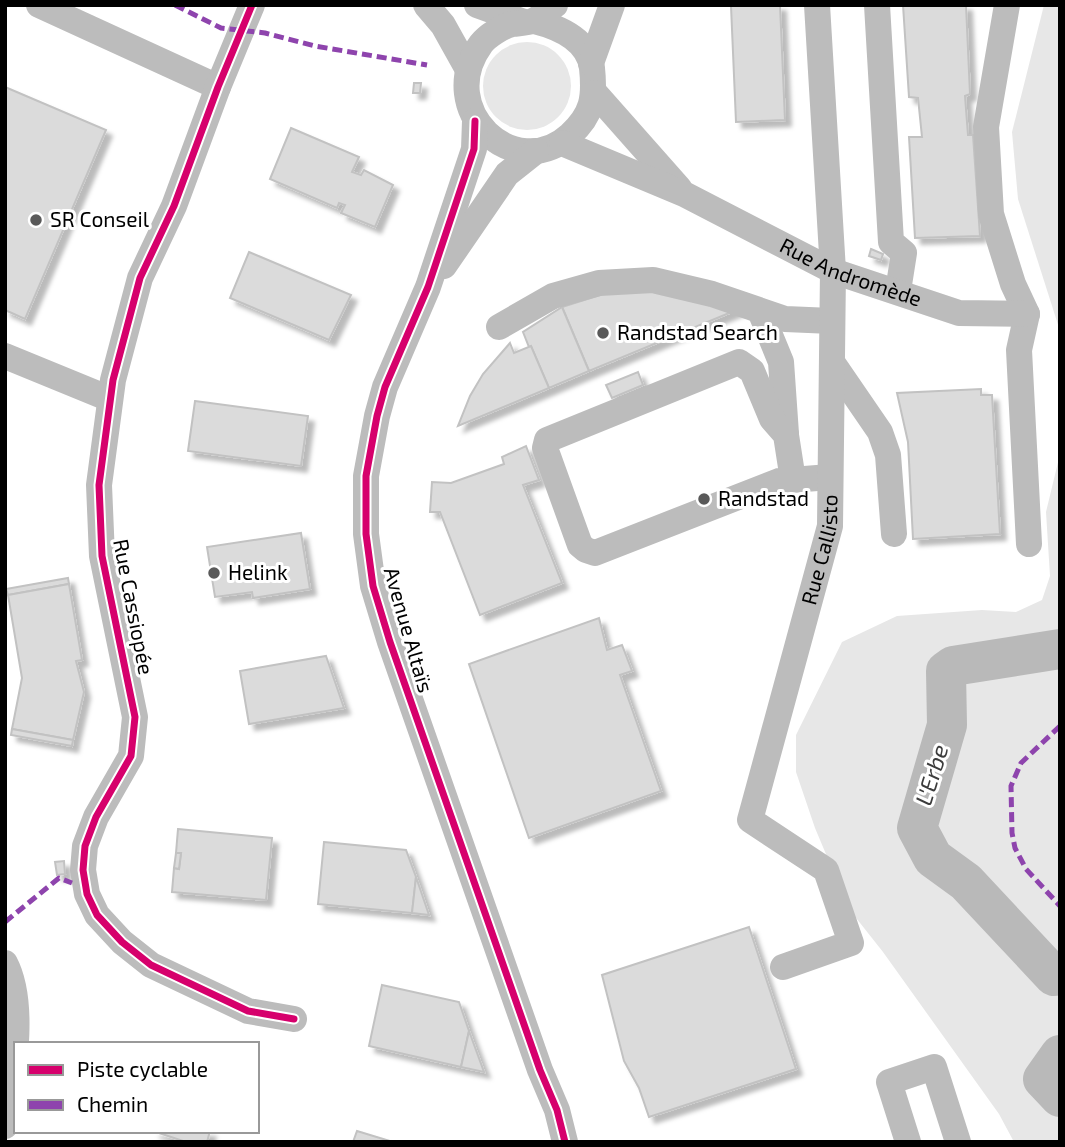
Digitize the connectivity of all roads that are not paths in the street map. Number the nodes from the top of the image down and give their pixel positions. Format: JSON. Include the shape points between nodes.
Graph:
{"nodes":[{"id":1,"x":39,"y":5,"type":"edge"},
{"id":2,"x":252,"y":5,"type":"edge"},
{"id":3,"x":426,"y":5,"type":"edge"},
{"id":4,"x":477,"y":5,"type":"edge"},
{"id":5,"x":612,"y":5,"type":"edge"},
{"id":6,"x":817,"y":5,"type":"edge"},
{"id":7,"x":877,"y":5,"type":"edge"},
{"id":8,"x":1007,"y":5,"type":"edge"},
{"id":9,"x":538,"y":16,"type":"edge"},
{"id":10,"x":591,"y":63,"type":"junction"},
{"id":11,"x":467,"y":68,"type":"junction"},
{"id":12,"x":218,"y":87,"type":"junction"},
{"id":13,"x":595,"y":93,"type":"junction"},
{"id":14,"x":475,"y":121,"type":"junction"},
{"id":15,"x":562,"y":143,"type":"junction"},
{"id":16,"x":536,"y":151,"type":"junction"},
{"id":17,"x":684,"y":194,"type":"junction"},
{"id":18,"x":833,"y":271,"type":"junction"},
{"id":19,"x":428,"y":287,"type":"junction"},
{"id":20,"x":898,"y":291,"type":"junction"},
{"id":21,"x":760,"y":311,"type":"junction"},
{"id":22,"x":1027,"y":314,"type":"junction"},
{"id":23,"x":832,"y":321,"type":"junction"},
{"id":24,"x":499,"y":327,"type":"dead end"},
{"id":25,"x":5,"y":356,"type":"edge"},
{"id":26,"x":832,"y":362,"type":"junction"},
{"id":27,"x":110,"y":399,"type":"junction"},
{"id":28,"x":786,"y":435,"type":"junction"},
{"id":29,"x":830,"y":477,"type":"junction"},
{"id":30,"x":793,"y":480,"type":"junction"},
{"id":31,"x":894,"y":534,"type":"dead end"},
{"id":32,"x":1029,"y":544,"type":"dead end"},
{"id":33,"x":5,"y":963,"type":"edge"},
{"id":34,"x":783,"y":967,"type":"dead end"},
{"id":35,"x":294,"y":1019,"type":"dead end"},
{"id":36,"x":540,"y":1070,"type":"junction"},
{"id":37,"x":8,"y":1082,"type":"edge"},
{"id":38,"x":5,"y":1126,"type":"edge"},
{"id":39,"x":547,"y":1142,"type":"edge"},
{"id":40,"x":565,"y":1142,"type":"edge"},
{"id":41,"x":908,"y":1142,"type":"edge"},
{"id":42,"x":958,"y":1142,"type":"edge"}],
"edges":[{"from":1,"to":12,"type":"street"},
{"from":2,"to":12,"type":"street","name":"Rue Cassiopée"},
{"from":3,"to":11,"type":"street"},
{"from":4,"to":9,"type":"street"},
{"from":5,"to":10,"type":"street"},
{"from":6,"to":18,"type":"street","name":"Rue Callisto"},
{"from":7,"to":20,"type":"street","via":[[891,242],[904,253]]},
{"from":8,"to":22,"type":"street","via":[[986,127],[991,214]]},
{"from":9,"to":10,"type":"street","via":[[578,42]]},
{"from":9,"to":11,"type":"street","via":[[508,25],[482,41]]},
{"from":10,"to":13,"type":"street"},
{"from":11,"to":14,"type":"street","via":[[465,95]]},
{"from":12,"to":27,"type":"street","name":"Rue Cassiopée","via":[[174,206],[140,278]]},
{"from":13,"to":15,"type":"street","via":[[584,122]]},
{"from":13,"to":17,"type":"street","name":"Rue Andromède"},
{"from":14,"to":16,"type":"street","via":[[491,138],[512,149]]},
{"from":14,"to":19,"type":"street","name":"Avenue Altaïs","via":[[474,149]]},
{"from":15,"to":16,"type":"street"},
{"from":15,"to":17,"type":"street","name":"Rue Andromède"},
{"from":16,"to":19,"type":"street","name":"Avenue Altaïs","via":[[507,174]]},
{"from":17,"to":18,"type":"street","name":"Rue Andromède"},
{"from":18,"to":20,"type":"street","name":"Rue Andromède"},
{"from":18,"to":23,"type":"street","name":"Rue Callisto"},
{"from":19,"to":36,"type":"street","name":"Avenue Altaïs","via":[[385,387],[366,476],[366,534],[373,586]]},
{"from":20,"to":22,"type":"street","name":"Rue Andromède","via":[[959,313]]},
{"from":21,"to":23,"type":"street","via":[[785,319]]},
{"from":21,"to":24,"type":"street","via":[[712,293],[653,280],[599,284],[553,296]]},
{"from":21,"to":28,"type":"street","via":[[780,362]]},
{"from":22,"to":32,"type":"street","via":[[1019,350]]},
{"from":23,"to":26,"type":"street","name":"Rue Callisto"},
{"from":25,"to":27,"type":"street"},
{"from":26,"to":29,"type":"street","name":"Rue Callisto"},
{"from":26,"to":31,"type":"street","via":[[880,432],[888,455]]},
{"from":27,"to":35,"type":"street","name":"Rue Cassiopée","via":[[99,485],[102,555],[135,717],[131,756],[85,846],[87,894],[97,915],[122,943],[151,965],[248,1011]]},
{"from":28,"to":30,"type":"street"},
{"from":28,"to":30,"type":"street","via":[[772,419],[752,371],[739,362],[547,440],[545,448],[580,545],[595,553],[779,481]]},
{"from":29,"to":30,"type":"street"},
{"from":29,"to":34,"type":"street","name":"Rue Callisto","via":[[830,526],[750,820],[825,870],[850,943]]},
{"from":33,"to":37,"type":"street","via":[[16,993],[17,1016]]},
{"from":36,"to":39,"type":"street","name":"Avenue Altaïs"},
{"from":36,"to":40,"type":"street","name":"Avenue Altaïs"},
{"from":37,"to":38,"type":"street"},
{"from":41,"to":42,"type":"street","via":[[889,1082],[933,1067]]}]}
